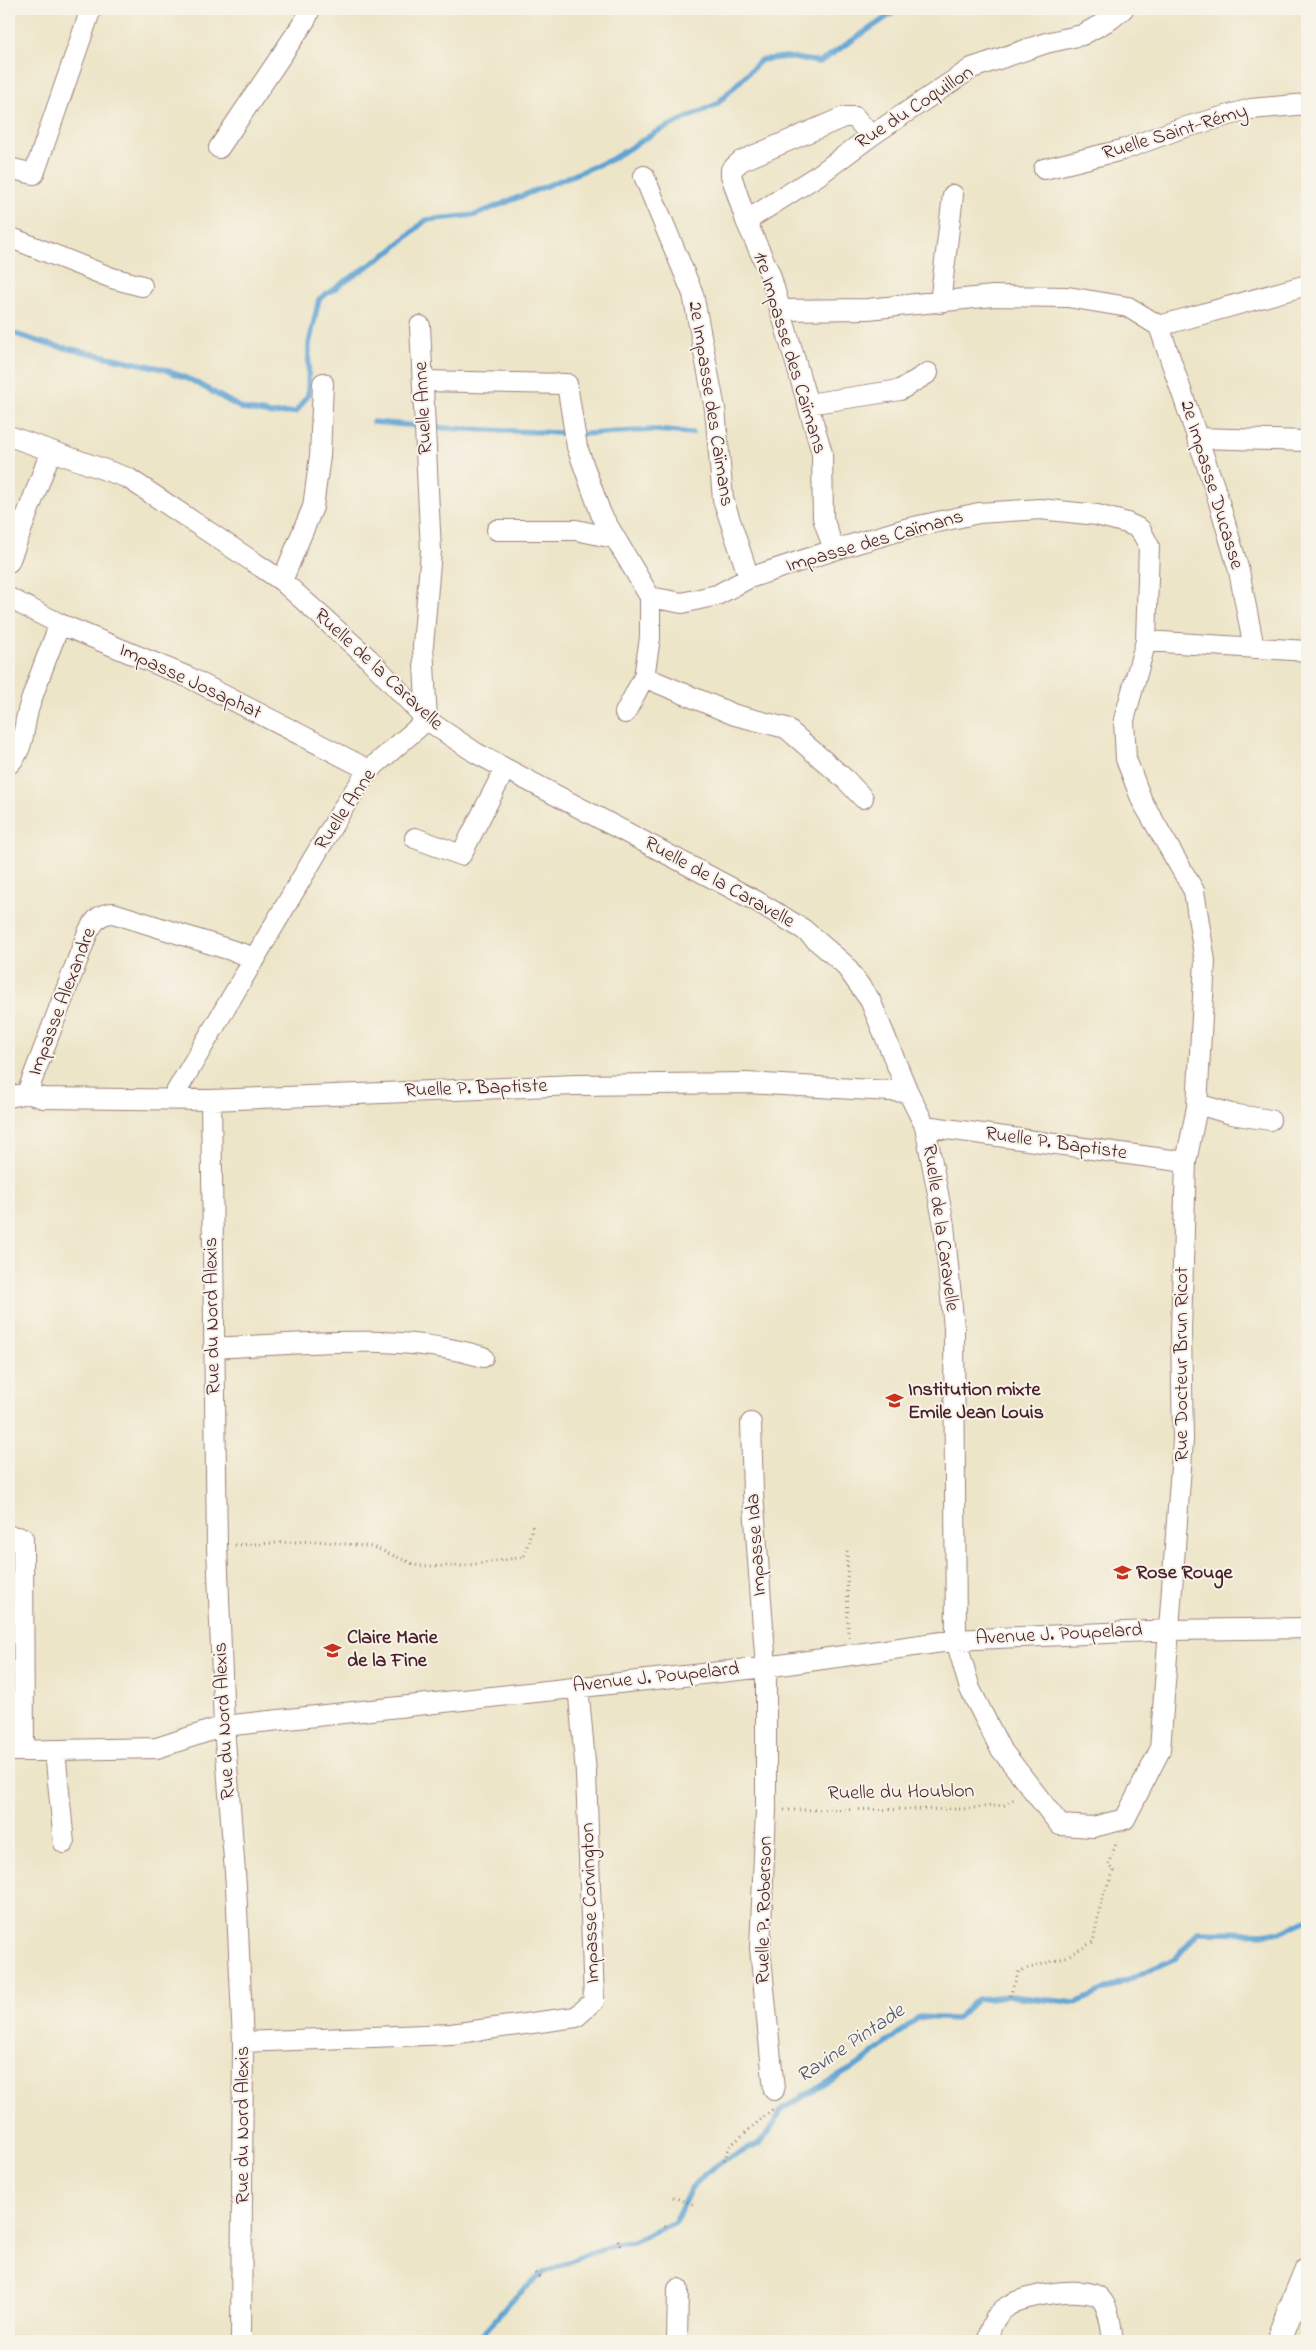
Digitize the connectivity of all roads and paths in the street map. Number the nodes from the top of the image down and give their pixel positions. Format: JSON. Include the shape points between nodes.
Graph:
{"nodes":[{"id":1,"x":91,"y":9,"type":"edge"},
{"id":2,"x":310,"y":9,"type":"edge"},
{"id":3,"x":1124,"y":9,"type":"edge"},
{"id":4,"x":1307,"y":104,"type":"edge"},
{"id":5,"x":871,"y":136,"type":"junction"},
{"id":6,"x":219,"y":148,"type":"dead end"},
{"id":7,"x":9,"y":168,"type":"edge"},
{"id":8,"x":1044,"y":169,"type":"dead end"},
{"id":9,"x":644,"y":176,"type":"dead end"},
{"id":10,"x":953,"y":195,"type":"dead end"},
{"id":11,"x":746,"y":221,"type":"junction"},
{"id":12,"x":9,"y":237,"type":"edge"},
{"id":13,"x":1307,"y":285,"type":"edge"},
{"id":14,"x":142,"y":286,"type":"dead end"},
{"id":15,"x":940,"y":303,"type":"junction"},
{"id":16,"x":780,"y":310,"type":"junction"},
{"id":17,"x":420,"y":326,"type":"dead end"},
{"id":18,"x":1159,"y":326,"type":"junction"},
{"id":19,"x":928,"y":373,"type":"dead end"},
{"id":20,"x":423,"y":381,"type":"junction"},
{"id":21,"x":323,"y":383,"type":"dead end"},
{"id":22,"x":808,"y":404,"type":"junction"},
{"id":23,"x":9,"y":436,"type":"edge"},
{"id":24,"x":1197,"y":438,"type":"junction"},
{"id":25,"x":1307,"y":441,"type":"edge"},
{"id":26,"x":51,"y":451,"type":"junction"},
{"id":27,"x":497,"y":530,"type":"dead end"},
{"id":28,"x":614,"y":538,"type":"junction"},
{"id":29,"x":834,"y":550,"type":"junction"},
{"id":30,"x":9,"y":562,"type":"edge"},
{"id":31,"x":749,"y":578,"type":"junction"},
{"id":32,"x":282,"y":582,"type":"junction"},
{"id":33,"x":650,"y":597,"type":"junction"},
{"id":34,"x":9,"y":598,"type":"edge"},
{"id":35,"x":60,"y":624,"type":"junction"},
{"id":36,"x":1146,"y":640,"type":"junction"},
{"id":37,"x":1254,"y":648,"type":"junction"},
{"id":38,"x":1307,"y":651,"type":"edge"},
{"id":39,"x":644,"y":677,"type":"junction"},
{"id":40,"x":625,"y":713,"type":"dead end"},
{"id":41,"x":427,"y":720,"type":"junction"},
{"id":42,"x":9,"y":764,"type":"edge"},
{"id":43,"x":505,"y":769,"type":"junction"},
{"id":44,"x":369,"y":770,"type":"junction"},
{"id":45,"x":863,"y":798,"type":"dead end"},
{"id":46,"x":415,"y":838,"type":"dead end"},
{"id":47,"x":256,"y":958,"type":"junction"},
{"id":48,"x":908,"y":1092,"type":"junction"},
{"id":49,"x":26,"y":1096,"type":"edge"},
{"id":50,"x":173,"y":1097,"type":"junction"},
{"id":51,"x":211,"y":1100,"type":"junction"},
{"id":52,"x":1197,"y":1107,"type":"junction"},
{"id":53,"x":1270,"y":1120,"type":"dead end"},
{"id":54,"x":925,"y":1126,"type":"junction"},
{"id":55,"x":1186,"y":1162,"type":"junction"},
{"id":56,"x":213,"y":1348,"type":"junction"},
{"id":57,"x":483,"y":1357,"type":"dead end"},
{"id":58,"x":751,"y":1423,"type":"dead end"},
{"id":59,"x":533,"y":1524,"type":"dead end"},
{"id":60,"x":9,"y":1536,"type":"edge"},
{"id":61,"x":217,"y":1546,"type":"junction"},
{"id":62,"x":846,"y":1551,"type":"dead end"},
{"id":63,"x":1307,"y":1628,"type":"edge"},
{"id":64,"x":1170,"y":1630,"type":"junction"},
{"id":65,"x":956,"y":1640,"type":"junction"},
{"id":66,"x":848,"y":1654,"type":"junction"},
{"id":67,"x":766,"y":1667,"type":"junction"},
{"id":68,"x":578,"y":1686,"type":"junction"},
{"id":69,"x":224,"y":1726,"type":"junction"},
{"id":70,"x":16,"y":1750,"type":"edge"},
{"id":71,"x":56,"y":1750,"type":"junction"},
{"id":72,"x":1031,"y":1789,"type":"junction"},
{"id":73,"x":766,"y":1810,"type":"junction"},
{"id":74,"x":1125,"y":1819,"type":"junction"},
{"id":75,"x":64,"y":1844,"type":"dead end"},
{"id":76,"x":1010,"y":1996,"type":"dead end"},
{"id":77,"x":243,"y":2042,"type":"junction"},
{"id":78,"x":774,"y":2090,"type":"joint"},
{"id":79,"x":724,"y":2160,"type":"dead end"},
{"id":80,"x":672,"y":2197,"type":"dead end"},
{"id":81,"x":694,"y":2205,"type":"dead end"},
{"id":82,"x":618,"y":2240,"type":"dead end"},
{"id":83,"x":621,"y":2249,"type":"dead end"},
{"id":84,"x":1307,"y":2270,"type":"edge"},
{"id":85,"x":534,"y":2273,"type":"dead end"},
{"id":86,"x":542,"y":2280,"type":"dead end"},
{"id":87,"x":678,"y":2290,"type":"dead end"},
{"id":88,"x":241,"y":2341,"type":"edge"},
{"id":89,"x":677,"y":2341,"type":"edge"},
{"id":90,"x":988,"y":2341,"type":"edge"},
{"id":91,"x":1113,"y":2341,"type":"edge"},
{"id":92,"x":1281,"y":2341,"type":"edge"}],
"edges":[{"from":1,"to":7,"type":"street","via":[[34,174]]},
{"from":2,"to":6,"type":"street"},
{"from":3,"to":5,"type":"street","name":"Rue du Coquillon","via":[[1082,35],[1046,43],[972,68]]},
{"from":4,"to":8,"type":"street","name":"Ruelle Saint-Rémy","via":[[1251,109],[1179,128],[1122,150]]},
{"from":5,"to":11,"type":"street","name":"Rue du Coquillon","via":[[820,174]]},
{"from":5,"to":11,"type":"street","name":"1re Impasse des Caïmans","via":[[855,117],[844,117],[737,163],[731,175]]},
{"from":9,"to":31,"type":"street","name":"2e Impasse des Caïmans","via":[[693,294],[715,409],[723,499]]},
{"from":10,"to":15,"type":"street"},
{"from":11,"to":16,"type":"street","name":"1re Impasse des Caïmans","via":[[770,274]]},
{"from":12,"to":14,"type":"street","via":[[112,278]]},
{"from":13,"to":18,"type":"street"},
{"from":15,"to":16,"type":"street","via":[[868,309]]},
{"from":15,"to":18,"type":"street","via":[[992,296],[1068,297],[1128,307]]},
{"from":16,"to":22,"type":"street","name":"1re Impasse des Caïmans"},
{"from":17,"to":20,"type":"street","name":"Ruelle Anne"},
{"from":18,"to":24,"type":"street","name":"2e Impasse Ducasse"},
{"from":19,"to":22,"type":"street","via":[[900,390]]},
{"from":20,"to":28,"type":"street","via":[[567,384],[577,448],[601,514]]},
{"from":20,"to":41,"type":"street","name":"Ruelle Anne","via":[[431,551],[423,646]]},
{"from":21,"to":32,"type":"street","via":[[320,456],[312,507]]},
{"from":22,"to":29,"type":"street","name":"1re Impasse des Caïmans","via":[[822,453],[823,518]]},
{"from":23,"to":26,"type":"street","name":"Ruelle de la Caravelle"},
{"from":24,"to":25,"type":"street"},
{"from":24,"to":37,"type":"street","name":"2e Impasse Ducasse","via":[[1238,571]]},
{"from":26,"to":30,"type":"street"},
{"from":26,"to":32,"type":"street","name":"Ruelle de la Caravelle","via":[[128,478]]},
{"from":27,"to":28,"type":"street","via":[[576,530]]},
{"from":28,"to":33,"type":"street"},
{"from":29,"to":31,"type":"street","name":"Impasse des Caïmans"},
{"from":29,"to":36,"type":"street","name":"Impasse des Caïmans","via":[[906,529],[979,513],[1040,509],[1097,515],[1126,522],[1140,529],[1149,546]]},
{"from":31,"to":33,"type":"street","name":"Impasse des Caïmans","via":[[717,595],[682,603]]},
{"from":32,"to":41,"type":"street","name":"Ruelle de la Caravelle","via":[[369,658]]},
{"from":33,"to":39,"type":"street","via":[[650,638]]},
{"from":34,"to":35,"type":"street","name":"Impasse Josaphat"},
{"from":35,"to":42,"type":"street","via":[[28,710],[25,733]]},
{"from":35,"to":44,"type":"street","name":"Impasse Josaphat","via":[[188,677]]},
{"from":36,"to":37,"type":"street"},
{"from":36,"to":52,"type":"street","name":"Rue Docteur Brun Ricot","via":[[1124,720],[1126,759],[1142,801],[1194,891],[1200,916],[1205,961]]},
{"from":37,"to":38,"type":"street"},
{"from":39,"to":40,"type":"street"},
{"from":39,"to":45,"type":"street","via":[[736,715],[786,728]]},
{"from":41,"to":43,"type":"street","name":"Ruelle de la Caravelle"},
{"from":41,"to":44,"type":"street","name":"Ruelle Anne"},
{"from":43,"to":46,"type":"street","via":[[461,855]]},
{"from":43,"to":48,"type":"street","name":"Ruelle de la Caravelle","via":[[758,902],[803,929],[844,964],[870,1000]]},
{"from":44,"to":47,"type":"street","name":"Ruelle Anne","via":[[343,808]]},
{"from":47,"to":49,"type":"street","name":"Impasse Alexandre","via":[[113,913],[103,914],[95,919],[88,932]]},
{"from":47,"to":50,"type":"street","name":"Ruelle Anne"},
{"from":48,"to":51,"type":"street","name":"Ruelle P. Baptiste","via":[[746,1084],[604,1085]]},
{"from":48,"to":54,"type":"street","name":"Ruelle de la Caravelle"},
{"from":49,"to":50,"type":"street","name":"Ruelle P. Baptiste"},
{"from":50,"to":51,"type":"street","name":"Ruelle P. Baptiste"},
{"from":51,"to":56,"type":"street","name":"Rue du Nord Alexis"},
{"from":52,"to":53,"type":"street","via":[[1208,1106],[1231,1114]]},
{"from":52,"to":55,"type":"street","name":"Rue Docteur Brun Ricot"},
{"from":54,"to":55,"type":"street","name":"Ruelle P. Baptiste"},
{"from":54,"to":65,"type":"street","name":"Ruelle de la Caravelle","via":[[944,1225],[954,1328]]},
{"from":55,"to":64,"type":"street","name":"Rue Docteur Brun Ricot","via":[[1181,1330],[1183,1440]]},
{"from":56,"to":57,"type":"street","via":[[376,1341],[464,1351]]},
{"from":56,"to":61,"type":"street","name":"Rue du Nord Alexis"},
{"from":58,"to":67,"type":"street","name":"Impasse Ida"},
{"from":59,"to":61,"type":"path","via":[[524,1557],[462,1566],[418,1566],[372,1548],[317,1541]]},
{"from":60,"to":70,"type":"street","via":[[23,1538]]},
{"from":61,"to":69,"type":"street","name":"Rue du Nord Alexis"},
{"from":62,"to":66,"type":"path"},
{"from":63,"to":64,"type":"street","name":"Avenue J. Poupelard"},
{"from":64,"to":65,"type":"street","name":"Avenue J. Poupelard"},
{"from":64,"to":74,"type":"street","name":"Rue Docteur Brun Ricot","via":[[1160,1750]]},
{"from":65,"to":66,"type":"street","name":"Avenue J. Poupelard"},
{"from":65,"to":72,"type":"street","via":[[970,1689],[1000,1748]]},
{"from":66,"to":67,"type":"street","name":"Avenue J. Poupelard"},
{"from":67,"to":68,"type":"street","name":"Avenue J. Poupelard"},
{"from":67,"to":73,"type":"street","name":"Ruelle P. Roberson"},
{"from":68,"to":69,"type":"street","name":"Avenue J. Poupelard"},
{"from":68,"to":77,"type":"street","name":"Impasse Corvington","via":[[586,1773],[594,2001],[576,2017],[451,2034]]},
{"from":69,"to":71,"type":"street","name":"Avenue J. Poupelard","via":[[157,1748]]},
{"from":69,"to":77,"type":"street","name":"Rue du Nord Alexis"},
{"from":70,"to":71,"type":"street","name":"Avenue J. Poupelard"},
{"from":71,"to":75,"type":"street"},
{"from":72,"to":73,"type":"path","name":"Ruelle du Houblon","via":[[1004,1805],[962,1809]]},
{"from":72,"to":74,"type":"street","via":[[1060,1825],[1092,1827]]},
{"from":73,"to":78,"type":"street","name":"Ruelle P. Roberson","via":[[760,1948]]},
{"from":74,"to":76,"type":"path","via":[[1108,1865],[1114,1871],[1102,1898],[1093,1942],[1064,1958],[1019,1971]]},
{"from":77,"to":88,"type":"street","name":"Rue du Nord Alexis"},
{"from":78,"to":79,"type":"path","via":[[776,2106],[730,2146]]},
{"from":80,"to":81,"type":"path"},
{"from":82,"to":83,"type":"path"},
{"from":84,"to":92,"type":"main road"},
{"from":85,"to":86,"type":"path"},
{"from":87,"to":89,"type":"street"},
{"from":90,"to":91,"type":"street","via":[[996,2316],[1007,2306],[1017,2300],[1059,2293],[1099,2296],[1107,2309]]}]}
